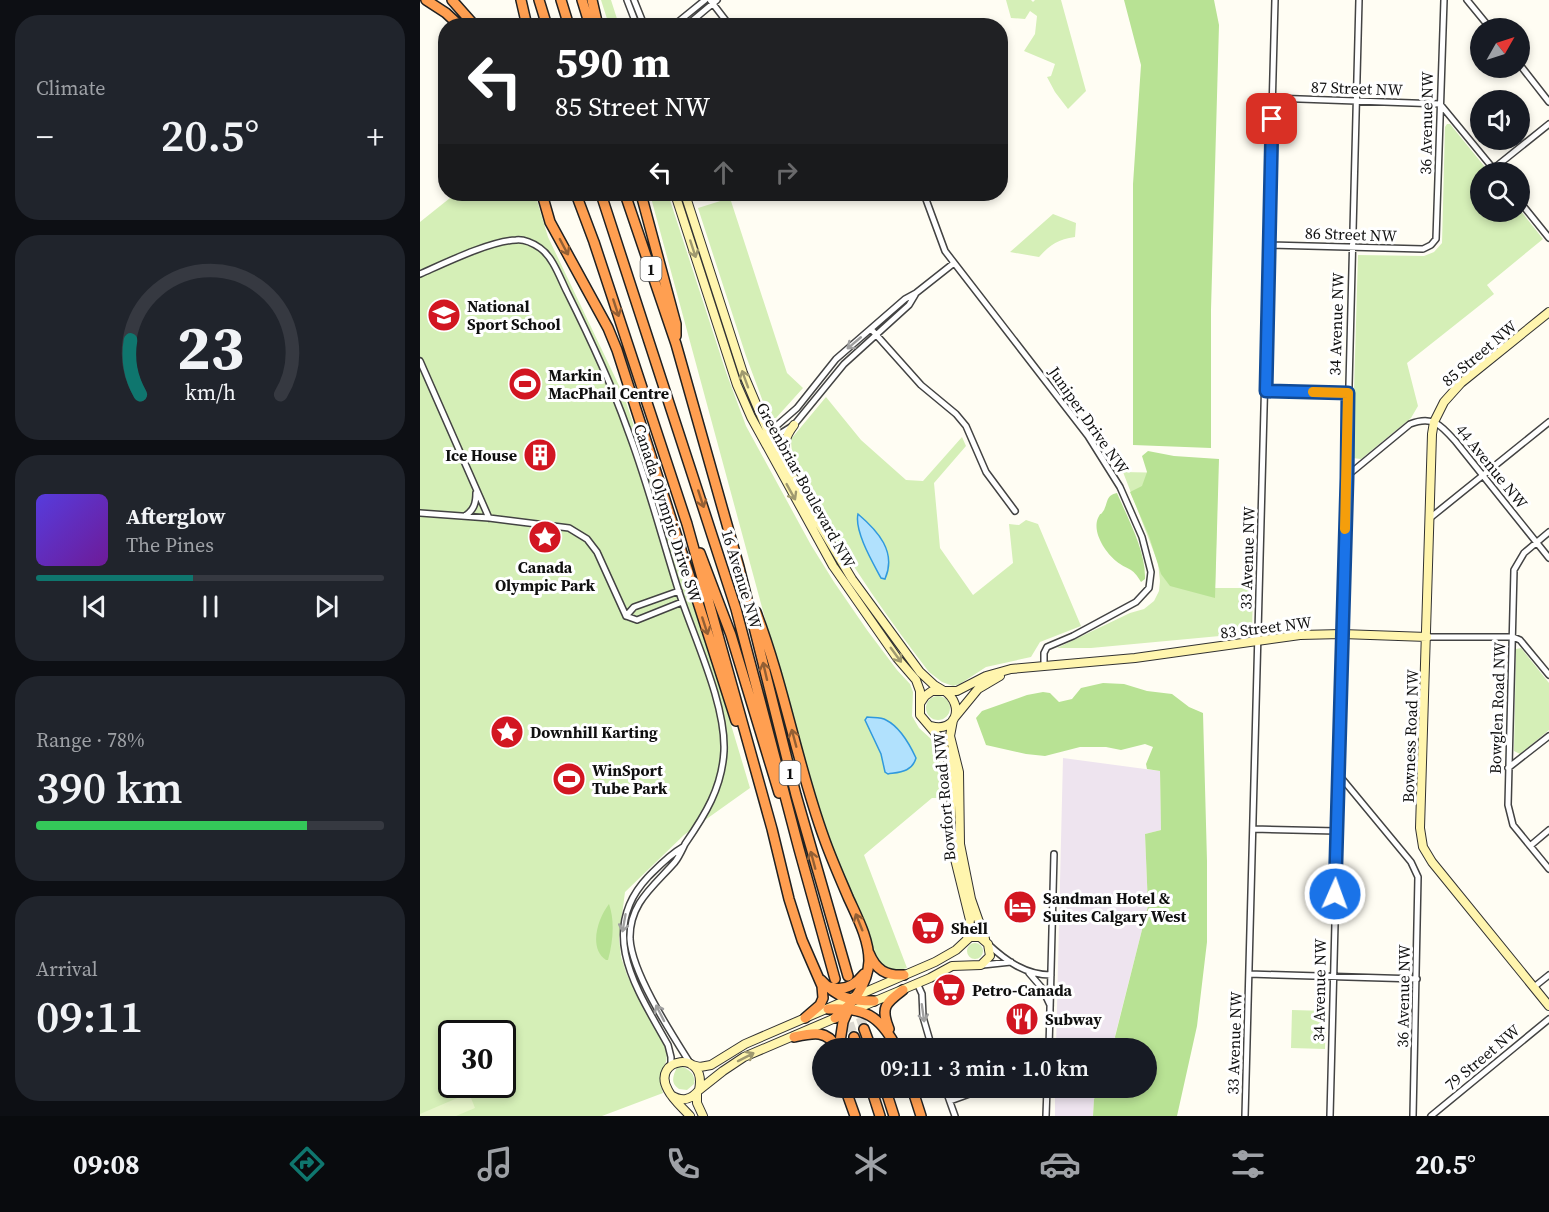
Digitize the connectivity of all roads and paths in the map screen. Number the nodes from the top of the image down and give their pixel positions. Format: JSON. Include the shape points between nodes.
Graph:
{"nodes":[{"id":1,"x":426,"y":0,"type":"edge"},
{"id":2,"x":452,"y":0,"type":"edge"},
{"id":3,"x":521,"y":0,"type":"edge"},
{"id":4,"x":538,"y":0,"type":"edge"},
{"id":5,"x":561,"y":0,"type":"edge"},
{"id":6,"x":582,"y":0,"type":"edge"},
{"id":7,"x":592,"y":0,"type":"edge"},
{"id":8,"x":627,"y":0,"type":"edge"},
{"id":9,"x":634,"y":0,"type":"edge"},
{"id":10,"x":705,"y":0,"type":"edge"},
{"id":11,"x":1275,"y":0,"type":"edge"},
{"id":12,"x":1359,"y":0,"type":"edge"},
{"id":13,"x":1444,"y":0,"type":"edge"},
{"id":14,"x":1468,"y":0,"type":"edge"},
{"id":15,"x":713,"y":1,"type":"edge"},
{"id":16,"x":451,"y":18,"type":"edge"},
{"id":17,"x":468,"y":18,"type":"edge"},
{"id":18,"x":525,"y":18,"type":"edge"},
{"id":19,"x":544,"y":18,"type":"edge"},
{"id":20,"x":567,"y":18,"type":"edge"},
{"id":21,"x":588,"y":18,"type":"edge"},
{"id":22,"x":596,"y":18,"type":"edge"},
{"id":23,"x":634,"y":18,"type":"edge"},
{"id":24,"x":641,"y":18,"type":"edge"},
{"id":25,"x":683,"y":18,"type":"edge"},
{"id":26,"x":695,"y":18,"type":"edge"},
{"id":27,"x":725,"y":18,"type":"edge"},
{"id":28,"x":1482,"y":18,"type":"edge"},
{"id":29,"x":1530,"y":78,"type":"edge"},
{"id":30,"x":1272,"y":98,"type":"junction"},
{"id":31,"x":1356,"y":101,"type":"junction"},
{"id":32,"x":1549,"y":102,"type":"edge"},
{"id":33,"x":1440,"y":104,"type":"junction"},
{"id":34,"x":1549,"y":124,"type":"edge"},
{"id":35,"x":1487,"y":162,"type":"edge"},
{"id":36,"x":1505,"y":162,"type":"edge"},
{"id":37,"x":544,"y":201,"type":"edge"},
{"id":38,"x":579,"y":201,"type":"edge"},
{"id":39,"x":603,"y":201,"type":"edge"},
{"id":40,"x":627,"y":201,"type":"edge"},
{"id":41,"x":643,"y":201,"type":"edge"},
{"id":42,"x":677,"y":201,"type":"edge"},
{"id":43,"x":687,"y":201,"type":"edge"},
{"id":44,"x":927,"y":201,"type":"edge"},
{"id":45,"x":1530,"y":214,"type":"edge"},
{"id":46,"x":1549,"y":238,"type":"edge"},
{"id":47,"x":1269,"y":245,"type":"junction"},
{"id":48,"x":1431,"y":245,"type":"joint"},
{"id":49,"x":1353,"y":247,"type":"junction"},
{"id":50,"x":954,"y":262,"type":"junction"},
{"id":51,"x":420,"y":274,"type":"edge"},
{"id":52,"x":916,"y":293,"type":"junction"},
{"id":53,"x":1549,"y":312,"type":"edge"},
{"id":54,"x":872,"y":329,"type":"junction"},
{"id":55,"x":877,"y":335,"type":"junction"},
{"id":56,"x":676,"y":344,"type":"junction"},
{"id":57,"x":420,"y":361,"type":"edge"},
{"id":58,"x":1266,"y":391,"type":"junction"},
{"id":59,"x":1348,"y":393,"type":"junction"},
{"id":60,"x":1434,"y":422,"type":"junction"},
{"id":61,"x":1549,"y":422,"type":"edge"},
{"id":62,"x":794,"y":425,"type":"junction"},
{"id":63,"x":770,"y":436,"type":"junction"},
{"id":64,"x":762,"y":440,"type":"junction"},
{"id":65,"x":790,"y":472,"type":"junction"},
{"id":66,"x":1347,"y":476,"type":"junction"},
{"id":67,"x":1483,"y":476,"type":"junction"},
{"id":68,"x":476,"y":488,"type":"junction"},
{"id":69,"x":1015,"y":511,"type":"dead end"},
{"id":70,"x":420,"y":513,"type":"edge"},
{"id":71,"x":464,"y":517,"type":"junction"},
{"id":72,"x":489,"y":518,"type":"junction"},
{"id":73,"x":1430,"y":518,"type":"junction"},
{"id":74,"x":687,"y":524,"type":"junction"},
{"id":75,"x":1549,"y":532,"type":"edge"},
{"id":76,"x":1537,"y":542,"type":"junction"},
{"id":77,"x":1549,"y":558,"type":"edge"},
{"id":78,"x":739,"y":567,"type":"junction"},
{"id":79,"x":679,"y":591,"type":"junction"},
{"id":80,"x":682,"y":602,"type":"junction"},
{"id":81,"x":626,"y":616,"type":"junction"},
{"id":82,"x":1342,"y":634,"type":"junction"},
{"id":83,"x":1427,"y":637,"type":"junction"},
{"id":84,"x":1513,"y":637,"type":"junction"},
{"id":85,"x":1258,"y":641,"type":"junction"},
{"id":86,"x":1044,"y":666,"type":"junction"},
{"id":87,"x":1022,"y":668,"type":"junction"},
{"id":88,"x":1549,"y":675,"type":"edge"},
{"id":89,"x":945,"y":691,"type":"junction"},
{"id":90,"x":920,"y":704,"type":"junction"},
{"id":91,"x":954,"y":719,"type":"junction"},
{"id":92,"x":927,"y":724,"type":"junction"},
{"id":93,"x":1549,"y":736,"type":"edge"},
{"id":94,"x":1508,"y":768,"type":"junction"},
{"id":95,"x":1339,"y":776,"type":"junction"},
{"id":96,"x":772,"y":829,"type":"junction"},
{"id":97,"x":1253,"y":829,"type":"junction"},
{"id":98,"x":1549,"y":830,"type":"edge"},
{"id":99,"x":1337,"y":831,"type":"junction"},
{"id":100,"x":684,"y":846,"type":"junction"},
{"id":101,"x":1530,"y":846,"type":"junction"},
{"id":102,"x":798,"y":849,"type":"junction"},
{"id":103,"x":1054,"y":854,"type":"dead end"},
{"id":104,"x":1549,"y":869,"type":"edge"},
{"id":105,"x":965,"y":941,"type":"junction"},
{"id":106,"x":987,"y":942,"type":"junction"},
{"id":107,"x":868,"y":951,"type":"junction"},
{"id":108,"x":1011,"y":962,"type":"junction"},
{"id":109,"x":976,"y":965,"type":"junction"},
{"id":110,"x":868,"y":967,"type":"junction"},
{"id":111,"x":1028,"y":972,"type":"junction"},
{"id":112,"x":1249,"y":974,"type":"junction"},
{"id":113,"x":818,"y":975,"type":"junction"},
{"id":114,"x":904,"y":975,"type":"junction"},
{"id":115,"x":1051,"y":975,"type":"junction"},
{"id":116,"x":1549,"y":975,"type":"edge"},
{"id":117,"x":848,"y":976,"type":"tunnel mouth"},
{"id":118,"x":1333,"y":977,"type":"junction"},
{"id":119,"x":835,"y":979,"type":"tunnel mouth"},
{"id":120,"x":1417,"y":979,"type":"junction"},
{"id":121,"x":917,"y":983,"type":"junction"},
{"id":122,"x":825,"y":985,"type":"junction"},
{"id":123,"x":1534,"y":987,"type":"junction"},
{"id":124,"x":903,"y":990,"type":"junction"},
{"id":125,"x":874,"y":1001,"type":"joint"},
{"id":126,"x":852,"y":1004,"type":"junction"},
{"id":127,"x":1051,"y":1006,"type":"junction"},
{"id":128,"x":1549,"y":1006,"type":"edge"},
{"id":129,"x":828,"y":1009,"type":"joint"},
{"id":130,"x":805,"y":1018,"type":"junction"},
{"id":131,"x":835,"y":1018,"type":"joint"},
{"id":132,"x":1549,"y":1019,"type":"edge"},
{"id":133,"x":864,"y":1029,"type":"tunnel mouth"},
{"id":134,"x":794,"y":1037,"type":"junction"},
{"id":135,"x":828,"y":1038,"type":"edge"},
{"id":136,"x":840,"y":1038,"type":"edge"},
{"id":137,"x":867,"y":1038,"type":"edge"},
{"id":138,"x":890,"y":1038,"type":"edge"},
{"id":139,"x":893,"y":1038,"type":"edge"},
{"id":140,"x":929,"y":1038,"type":"edge"},
{"id":141,"x":1049,"y":1038,"type":"edge"},
{"id":142,"x":691,"y":1064,"type":"junction"},
{"id":143,"x":670,"y":1065,"type":"junction"},
{"id":144,"x":698,"y":1092,"type":"junction"},
{"id":145,"x":671,"y":1095,"type":"junction"},
{"id":146,"x":849,"y":1098,"type":"edge"},
{"id":147,"x":874,"y":1098,"type":"edge"},
{"id":148,"x":888,"y":1098,"type":"edge"},
{"id":149,"x":915,"y":1098,"type":"edge"},
{"id":150,"x":949,"y":1098,"type":"edge"},
{"id":151,"x":958,"y":1098,"type":"edge"},
{"id":152,"x":1047,"y":1098,"type":"edge"},
{"id":153,"x":950,"y":1101,"type":"junction"},
{"id":154,"x":690,"y":1116,"type":"edge"},
{"id":155,"x":703,"y":1116,"type":"edge"},
{"id":156,"x":855,"y":1116,"type":"edge"},
{"id":157,"x":880,"y":1116,"type":"edge"},
{"id":158,"x":894,"y":1116,"type":"edge"},
{"id":159,"x":921,"y":1116,"type":"edge"},
{"id":160,"x":955,"y":1116,"type":"edge"},
{"id":161,"x":1046,"y":1116,"type":"edge"},
{"id":162,"x":1245,"y":1116,"type":"edge"},
{"id":163,"x":1330,"y":1116,"type":"edge"},
{"id":164,"x":1413,"y":1116,"type":"edge"},
{"id":165,"x":1431,"y":1116,"type":"edge"}],
"edges":[{"from":1,"to":16,"type":"highway"},
{"from":2,"to":17,"type":"highway"},
{"from":3,"to":18,"type":"highway"},
{"from":4,"to":19,"type":"highway"},
{"from":5,"to":20,"type":"highway"},
{"from":6,"to":21,"type":"highway"},
{"from":7,"to":22,"type":"highway"},
{"from":8,"to":23,"type":"street"},
{"from":9,"to":24,"type":"street"},
{"from":10,"to":25,"type":"street"},
{"from":11,"to":30,"type":"street","name":"33 Avenue NW"},
{"from":12,"to":31,"type":"street","name":"34 Avenue NW"},
{"from":13,"to":33,"type":"street","name":"36 Avenue NW"},
{"from":14,"to":28,"type":"street"},
{"from":15,"to":26,"type":"street"},
{"from":15,"to":27,"type":"street"},
{"from":29,"to":32,"type":"street"},
{"from":30,"to":31,"type":"street","name":"87 Street NW"},
{"from":30,"to":47,"type":"street","name":"33 Avenue NW"},
{"from":31,"to":33,"type":"street","name":"87 Street NW"},
{"from":31,"to":49,"type":"street","name":"34 Avenue NW"},
{"from":33,"to":35,"type":"street"},
{"from":33,"to":48,"type":"street","name":"36 Avenue NW","via":[[1437,230]]},
{"from":34,"to":36,"type":"street"},
{"from":37,"to":96,"type":"highway","one_way":true,"via":[[550,222],[617,350]]},
{"from":38,"to":74,"type":"highway","one_way":true},
{"from":39,"to":102,"type":"highway","name":"16 Avenue NW","number":"1","one_way":true,"via":[[736,609]]},
{"from":40,"to":56,"type":"highway","name":"16 Avenue NW","number":"1"},
{"from":41,"to":56,"type":"highway","via":[[676,324]]},
{"from":42,"to":64,"type":"street","name":"Greenbriar Boulevard NW","one_way":true,"via":[[737,385]]},
{"from":63,"to":43,"type":"street","name":"Greenbriar Boulevard NW","one_way":true,"via":[[743,374]]},
{"from":44,"to":50,"type":"street","name":"Juniper Drive NW","via":[[945,251]]},
{"from":45,"to":46,"type":"street"},
{"from":47,"to":49,"type":"street","name":"86 Street NW"},
{"from":47,"to":58,"type":"street","name":"33 Avenue NW"},
{"from":48,"to":49,"type":"street","name":"86 Street NW","via":[[1423,249]]},
{"from":49,"to":59,"type":"street","name":"34 Avenue NW"},
{"from":50,"to":52,"type":"street"},
{"from":50,"to":86,"type":"street","name":"Juniper Drive NW","via":[[1088,436],[1120,486],[1148,558],[1151,580],[1145,595],[1047,647]]},
{"from":51,"to":79,"type":"street","name":"Canada Olympic Drive SW","via":[[515,240],[528,242],[547,255],[576,310],[627,427]]},
{"from":52,"to":54,"type":"street"},
{"from":52,"to":55,"type":"street","via":[[909,305]]},
{"from":53,"to":60,"type":"street","name":"85 Street NW","via":[[1461,383],[1443,402]]},
{"from":54,"to":55,"type":"street"},
{"from":54,"to":63,"type":"street","one_way":true,"via":[[836,359]]},
{"from":55,"to":62,"type":"street","via":[[844,364]]},
{"from":55,"to":69,"type":"street","via":[[921,385],[966,426],[986,472]]},
{"from":56,"to":78,"type":"highway","name":"16 Avenue NW","number":"1"},
{"from":57,"to":68,"type":"street"},
{"from":58,"to":59,"type":"street"},
{"from":58,"to":85,"type":"street","name":"33 Avenue NW"},
{"from":59,"to":66,"type":"street","name":"34 Avenue NW"},
{"from":60,"to":66,"type":"street","via":[[1421,420],[1410,424]]},
{"from":60,"to":67,"type":"street","name":"44 Avenue NW","via":[[1443,427]]},
{"from":60,"to":73,"type":"street","name":"Bowness Road NW"},
{"from":61,"to":67,"type":"street"},
{"from":62,"to":63,"type":"street"},
{"from":62,"to":65,"type":"street","via":[[784,442]]},
{"from":63,"to":64,"type":"street"},
{"from":63,"to":65,"type":"street","name":"Greenbriar Boulevard NW"},
{"from":64,"to":90,"type":"street","name":"Greenbriar Boulevard NW","one_way":true,"via":[[833,566],[916,680]]},
{"from":65,"to":89,"type":"street","name":"Greenbriar Boulevard NW","via":[[841,561],[897,643],[922,676]]},
{"from":66,"to":82,"type":"street","name":"34 Avenue NW"},
{"from":67,"to":73,"type":"street"},
{"from":67,"to":76,"type":"street","name":"44 Avenue NW"},
{"from":68,"to":71,"type":"street","via":[[476,503]]},
{"from":68,"to":72,"type":"street"},
{"from":70,"to":71,"type":"street"},
{"from":71,"to":72,"type":"street"},
{"from":72,"to":81,"type":"street","via":[[556,525],[578,532],[597,552]]},
{"from":73,"to":83,"type":"street","name":"Bowness Road NW"},
{"from":74,"to":96,"type":"highway"},
{"from":74,"to":102,"type":"highway","via":[[731,635]]},
{"from":75,"to":76,"type":"street"},
{"from":76,"to":77,"type":"street","name":"44 Avenue NW"},
{"from":76,"to":84,"type":"street","name":"Bowglen Road NW","via":[[1524,552],[1514,570]]},
{"from":107,"to":78,"type":"highway","one_way":true,"via":[[824,838],[770,648]]},
{"from":117,"to":78,"type":"highway","name":"16 Avenue NW","number":"1","one_way":true,"via":[[798,806]]},
{"from":79,"to":80,"type":"street","name":"Canada Olympic Drive SW"},
{"from":79,"to":81,"type":"street","via":[[634,607]]},
{"from":80,"to":81,"type":"street","via":[[638,620]]},
{"from":80,"to":100,"type":"street","name":"Canada Olympic Drive SW","via":[[718,705],[724,743],[713,799]]},
{"from":82,"to":83,"type":"street","name":"83 Street NW"},
{"from":82,"to":85,"type":"street","name":"83 Street NW"},
{"from":82,"to":95,"type":"street","name":"34 Avenue NW"},
{"from":83,"to":84,"type":"street","name":"83 Street NW"},
{"from":83,"to":123,"type":"street","name":"Bowness Road NW","via":[[1420,828],[1423,847]]},
{"from":84,"to":88,"type":"street","via":[[1520,640]]},
{"from":84,"to":94,"type":"street","name":"Bowglen Road NW"},
{"from":85,"to":86,"type":"street","name":"83 Street NW"},
{"from":85,"to":97,"type":"street","name":"33 Avenue NW"},
{"from":86,"to":87,"type":"street","name":"83 Street NW"},
{"from":87,"to":89,"type":"street","name":"83 Street NW","via":[[996,672],[957,691]]},
{"from":87,"to":91,"type":"street","name":"83 Street NW","via":[[994,678],[978,689]]},
{"from":89,"to":90,"type":"street","via":[[928,693]]},
{"from":89,"to":91,"type":"street","via":[[956,702]]},
{"from":90,"to":92,"type":"street","via":[[920,715]]},
{"from":91,"to":92,"type":"street","via":[[943,727]]},
{"from":91,"to":106,"type":"street","name":"Bowfort Road NW","via":[[950,736],[959,772],[960,844],[972,899]]},
{"from":92,"to":105,"type":"street","name":"Bowfort Road NW","via":[[941,740],[950,762],[952,838],[970,920]]},
{"from":93,"to":94,"type":"street"},
{"from":94,"to":101,"type":"street","name":"Bowglen Road NW","via":[[1509,814]]},
{"from":95,"to":99,"type":"street","name":"34 Avenue NW"},
{"from":95,"to":120,"type":"street","name":"36 Avenue NW","via":[[1411,862],[1418,877]]},
{"from":96,"to":113,"type":"highway","via":[[796,922]]},
{"from":97,"to":99,"type":"street"},
{"from":97,"to":112,"type":"street","name":"33 Avenue NW"},
{"from":98,"to":101,"type":"street"},
{"from":99,"to":118,"type":"street","name":"34 Avenue NW"},
{"from":142,"to":100,"type":"street","name":"Canada Olympic Drive SW","one_way":true,"via":[[646,986],[630,939],[638,903]]},
{"from":100,"to":143,"type":"street","name":"Canada Olympic Drive SW","one_way":true,"via":[[670,854],[633,896],[622,934],[627,963],[668,1045]]},
{"from":101,"to":104,"type":"street","name":"Bowglen Road NW"},
{"from":102,"to":119,"type":"highway","name":"16 Avenue NW","number":"1"},
{"from":103,"to":115,"type":"street"},
{"from":105,"to":106,"type":"street","via":[[976,936]]},
{"from":105,"to":109,"type":"street","via":[[962,957]]},
{"from":105,"to":114,"type":"street","via":[[951,953]]},
{"from":106,"to":108,"type":"street"},
{"from":106,"to":109,"type":"street","via":[[990,956]]},
{"from":107,"to":110,"type":"highway"},
{"from":107,"to":114,"type":"highway","via":[[881,971]]},
{"from":108,"to":109,"type":"street"},
{"from":108,"to":111,"type":"street"},
{"from":109,"to":121,"type":"street","via":[[952,966]]},
{"from":110,"to":122,"type":"highway","via":[[849,986],[835,989]]},
{"from":110,"to":126,"type":"highway"},
{"from":111,"to":115,"type":"street"},
{"from":111,"to":127,"type":"street"},
{"from":112,"to":118,"type":"street"},
{"from":112,"to":162,"type":"street","name":"33 Avenue NW"},
{"from":113,"to":122,"type":"highway"},
{"from":113,"to":130,"type":"highway","via":[[823,998]]},
{"from":114,"to":126,"type":"street"},
{"from":115,"to":127,"type":"street"},
{"from":116,"to":123,"type":"street"},
{"from":118,"to":120,"type":"street"},
{"from":118,"to":163,"type":"street","name":"34 Avenue NW"},
{"from":120,"to":164,"type":"street","name":"36 Avenue NW"},
{"from":121,"to":124,"type":"street"},
{"from":121,"to":140,"type":"street","one_way":true},
{"from":122,"to":126,"type":"highway"},
{"from":123,"to":128,"type":"street","name":"Bowness Road NW"},
{"from":124,"to":125,"type":"street"},
{"from":124,"to":139,"type":"highway","via":[[890,1000],[884,1012]]},
{"from":125,"to":126,"type":"highway"},
{"from":126,"to":129,"type":"highway"},
{"from":126,"to":131,"type":"highway"},
{"from":126,"to":136,"type":"highway"},
{"from":126,"to":138,"type":"highway","via":[[882,1025]]},
{"from":127,"to":141,"type":"street"},
{"from":129,"to":130,"type":"street"},
{"from":130,"to":142,"type":"street","via":[[745,1044],[711,1065]]},
{"from":131,"to":134,"type":"street"},
{"from":132,"to":165,"type":"street","name":"79 Street NW"},
{"from":133,"to":137,"type":"highway"},
{"from":134,"to":135,"type":"highway","via":[[819,1033]]},
{"from":144,"to":134,"type":"street","one_way":true,"via":[[744,1057]]},
{"from":142,"to":143,"type":"street"},
{"from":142,"to":144,"type":"street","via":[[700,1077]]},
{"from":143,"to":145,"type":"street","via":[[665,1081]]},
{"from":144,"to":145,"type":"street","via":[[684,1100]]},
{"from":144,"to":155,"type":"street","via":[[697,1103]]},
{"from":145,"to":154,"type":"street"},
{"from":146,"to":156,"type":"highway"},
{"from":147,"to":157,"type":"highway"},
{"from":148,"to":158,"type":"highway"},
{"from":149,"to":159,"type":"highway"},
{"from":150,"to":153,"type":"street"},
{"from":151,"to":153,"type":"street"},
{"from":152,"to":161,"type":"street"},
{"from":153,"to":160,"type":"street"}]}
